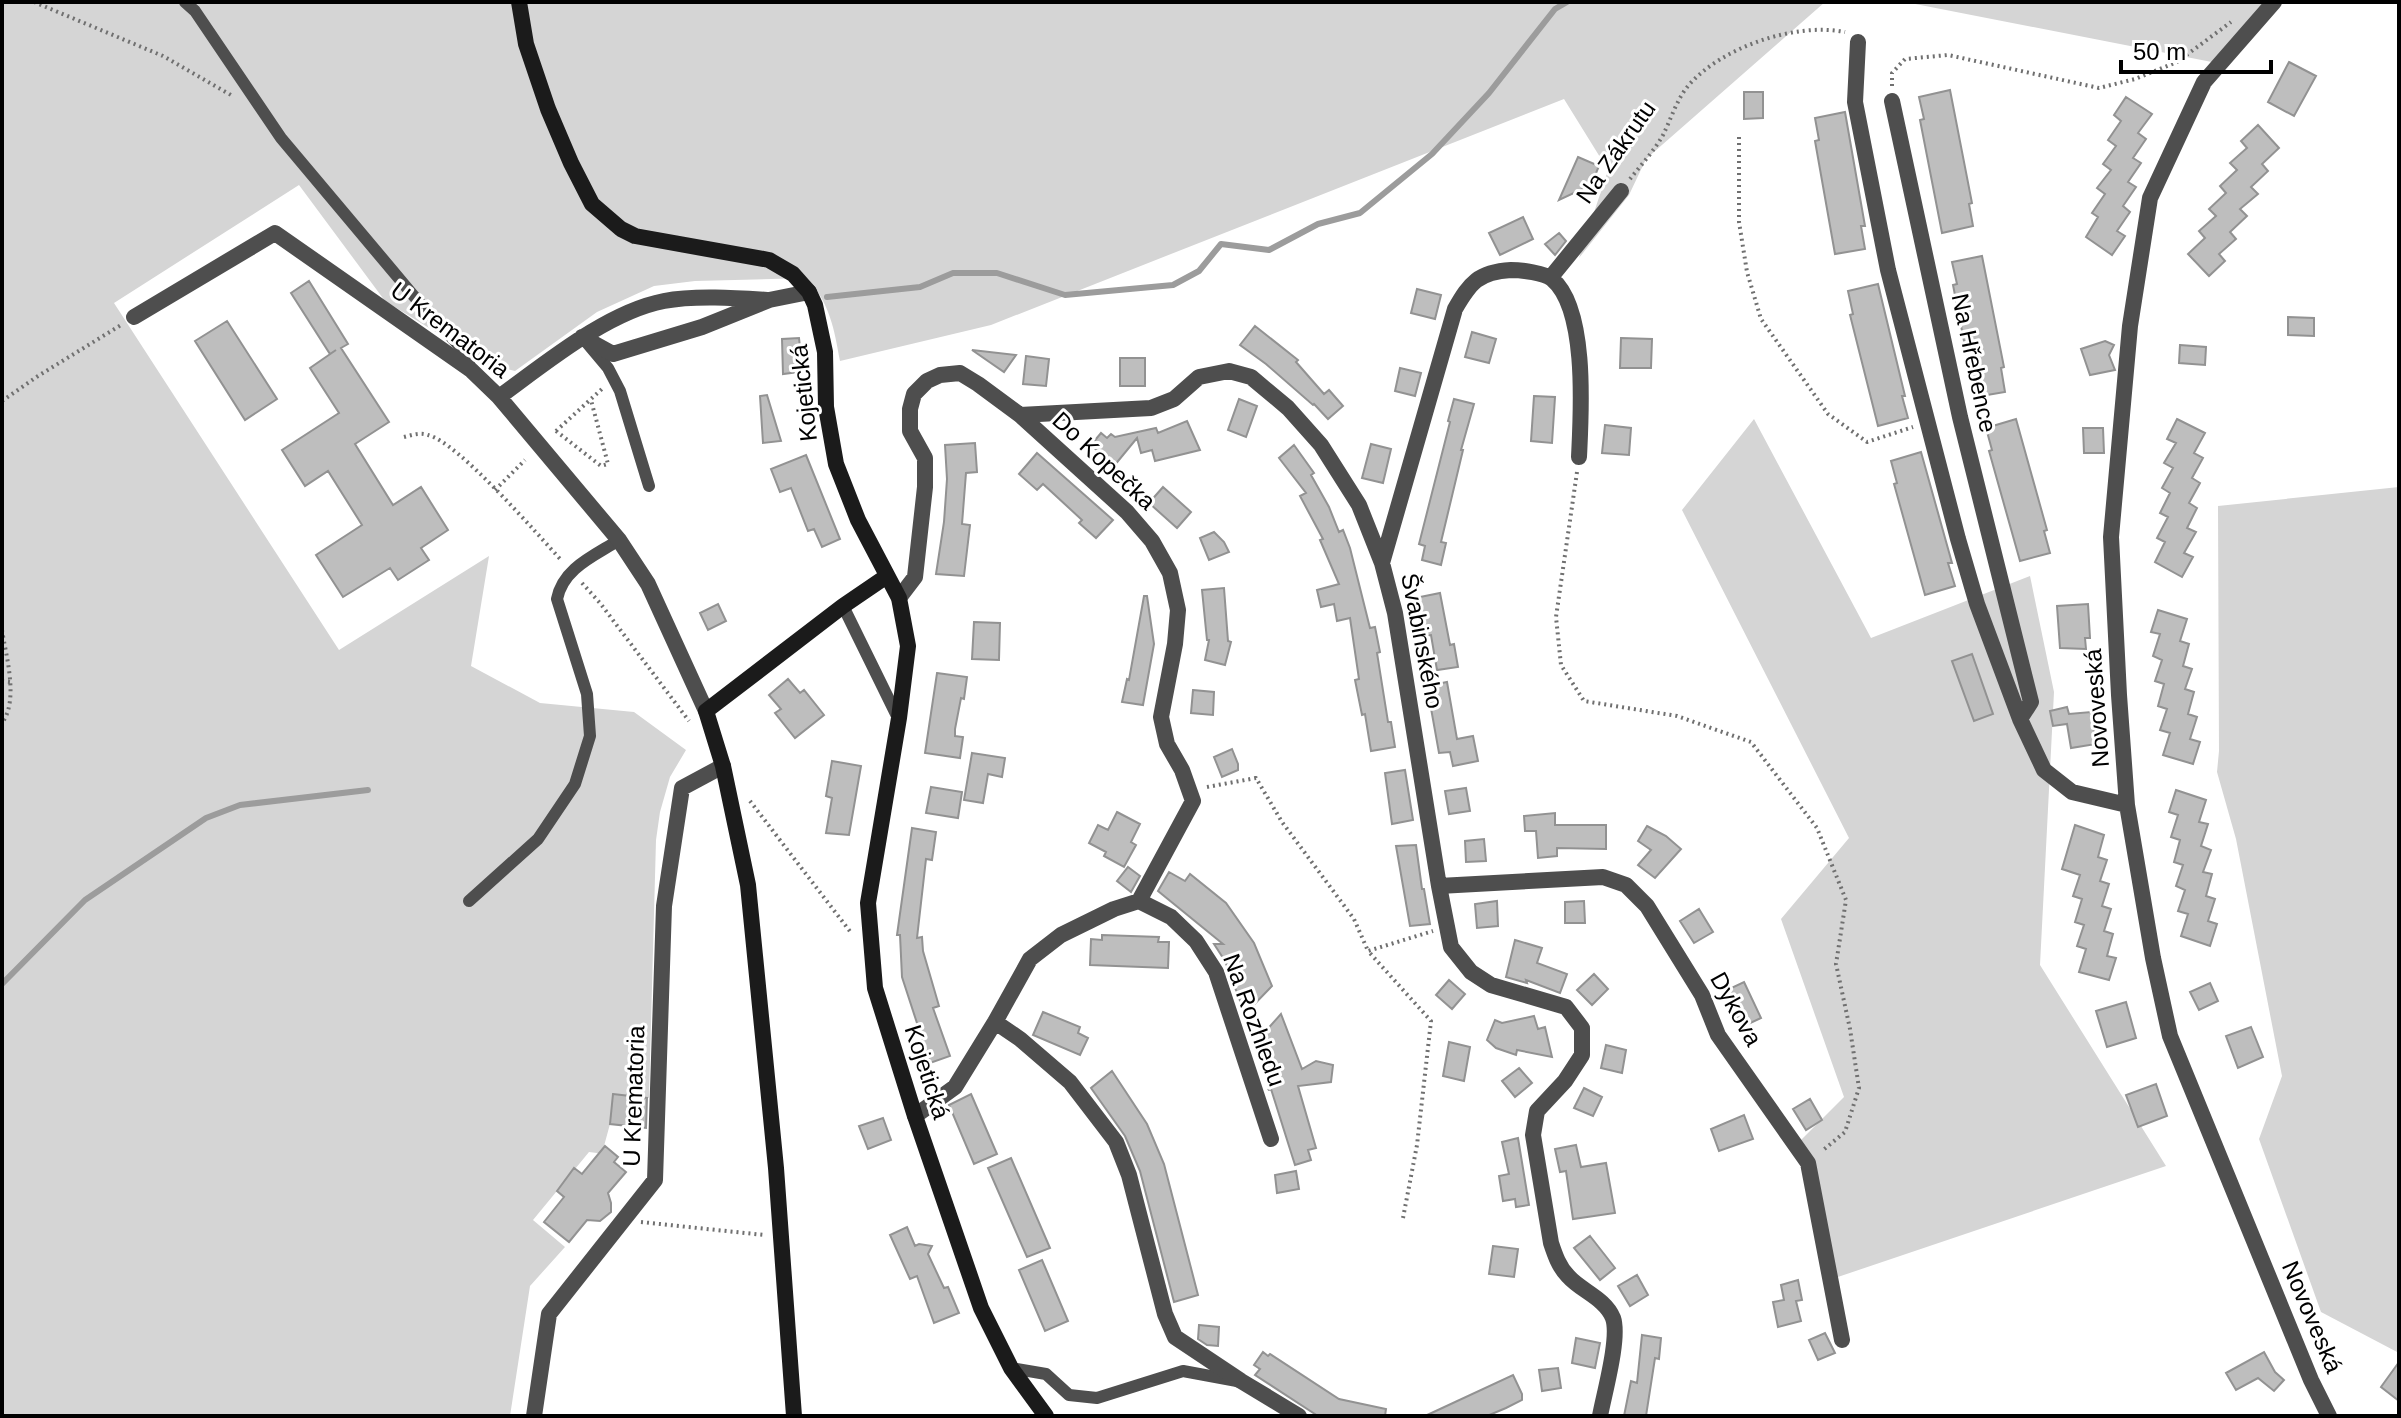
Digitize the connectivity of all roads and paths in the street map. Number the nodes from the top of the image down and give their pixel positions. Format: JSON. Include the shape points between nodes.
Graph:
{"nodes":[{"id":1,"x":34,"y":2,"type":"edge"},
{"id":2,"x":185,"y":2,"type":"edge"},
{"id":3,"x":519,"y":2,"type":"edge"},
{"id":4,"x":2274,"y":2,"type":"edge"},
{"id":5,"x":2233,"y":20,"type":"dead end"},
{"id":6,"x":1858,"y":42,"type":"joint"},
{"id":7,"x":1892,"y":101,"type":"joint"},
{"id":8,"x":261,"y":112,"type":"junction"},
{"id":9,"x":1739,"y":137,"type":"dead end"},
{"id":10,"x":1621,"y":191,"type":"joint"},
{"id":11,"x":1551,"y":277,"type":"junction"},
{"id":12,"x":809,"y":292,"type":"junction"},
{"id":13,"x":769,"y":300,"type":"junction"},
{"id":14,"x":134,"y":317,"type":"joint"},
{"id":15,"x":582,"y":337,"type":"junction"},
{"id":16,"x":471,"y":370,"type":"junction"},
{"id":17,"x":615,"y":381,"type":"junction"},
{"id":18,"x":499,"y":397,"type":"junction"},
{"id":19,"x":591,"y":400,"type":"junction"},
{"id":20,"x":2,"y":401,"type":"edge"},
{"id":21,"x":1020,"y":415,"type":"junction"},
{"id":22,"x":1927,"y":422,"type":"junction"},
{"id":23,"x":404,"y":437,"type":"dead end"},
{"id":24,"x":1579,"y":457,"type":"joint"},
{"id":25,"x":525,"y":460,"type":"dead end"},
{"id":26,"x":649,"y":486,"type":"dead end"},
{"id":27,"x":495,"y":490,"type":"junction"},
{"id":28,"x":619,"y":540,"type":"junction"},
{"id":29,"x":1382,"y":563,"type":"junction"},
{"id":30,"x":571,"y":570,"type":"junction"},
{"id":31,"x":887,"y":576,"type":"junction"},
{"id":32,"x":899,"y":598,"type":"junction"},
{"id":33,"x":843,"y":606,"type":"junction"},
{"id":34,"x":2,"y":630,"type":"edge"},
{"id":35,"x":2,"y":681,"type":"edge"},
{"id":36,"x":11,"y":682,"type":"junction"},
{"id":37,"x":706,"y":711,"type":"junction"},
{"id":38,"x":899,"y":718,"type":"junction"},
{"id":39,"x":2020,"y":719,"type":"junction"},
{"id":40,"x":2,"y":723,"type":"edge"},
{"id":41,"x":694,"y":728,"type":"dead end"},
{"id":42,"x":723,"y":766,"type":"junction"},
{"id":43,"x":741,"y":790,"type":"dead end"},
{"id":44,"x":1189,"y":791,"type":"junction"},
{"id":45,"x":2127,"y":805,"type":"junction"},
{"id":46,"x":1439,"y":886,"type":"junction"},
{"id":47,"x":469,"y":901,"type":"dead end"},
{"id":48,"x":1139,"y":901,"type":"junction"},
{"id":49,"x":1447,"y":926,"type":"junction"},
{"id":50,"x":854,"y":937,"type":"dead end"},
{"id":51,"x":1368,"y":951,"type":"junction"},
{"id":52,"x":995,"y":1022,"type":"junction"},
{"id":53,"x":915,"y":1116,"type":"junction"},
{"id":54,"x":1271,"y":1139,"type":"dead end"},
{"id":55,"x":1808,"y":1163,"type":"junction"},
{"id":56,"x":1403,"y":1218,"type":"dead end"},
{"id":57,"x":623,"y":1220,"type":"junction"},
{"id":58,"x":781,"y":1237,"type":"junction"},
{"id":59,"x":1842,"y":1340,"type":"dead end"},
{"id":60,"x":1011,"y":1368,"type":"junction"},
{"id":61,"x":1241,"y":1381,"type":"junction"},
{"id":62,"x":534,"y":1416,"type":"edge"},
{"id":63,"x":794,"y":1416,"type":"edge"},
{"id":64,"x":1046,"y":1416,"type":"edge"},
{"id":65,"x":1299,"y":1416,"type":"edge"},
{"id":66,"x":1600,"y":1416,"type":"edge"},
{"id":67,"x":2329,"y":1416,"type":"edge"}],
"edges":[{"from":1,"to":8,"type":"path","via":[[163,56]]},
{"from":2,"to":8,"type":"lane"},
{"from":3,"to":12,"type":"street","via":[[526,44],[548,109],[592,204],[635,236],[769,260],[793,274]]},
{"from":4,"to":45,"type":"street","name":"Novoveská","via":[[2204,82],[2150,198],[2130,326],[2111,537]]},
{"from":5,"to":7,"type":"path","via":[[2177,62],[2099,88],[1948,55],[1905,59],[1892,73]]},
{"from":6,"to":10,"type":"path","name":"Na Zákrutu","via":[[1844,31],[1806,31],[1762,39],[1719,59],[1688,87],[1661,139]]},
{"from":6,"to":22,"type":"street","via":[[1855,102],[1888,270]]},
{"from":7,"to":39,"type":"street","name":"Na Hřebence","via":[[1960,417],[2031,702]]},
{"from":8,"to":16,"type":"lane","via":[[466,353]]},
{"from":9,"to":22,"type":"path","via":[[1739,222],[1761,319],[1828,414],[1867,442]]},
{"from":10,"to":11,"type":"street","name":"Na Zákrutu"},
{"from":11,"to":24,"type":"street","via":[[1564,293],[1576,334],[1582,394]]},
{"from":11,"to":29,"type":"street","via":[[1513,270],[1490,273],[1470,284],[1455,309]]},
{"from":12,"to":13,"type":"street"},
{"from":12,"to":31,"type":"street","name":"Kojetická","via":[[821,325],[836,464]]},
{"from":13,"to":15,"type":"street","via":[[664,301]]},
{"from":13,"to":15,"type":"street","via":[[613,354]]},
{"from":14,"to":16,"type":"street","name":"U Krematoria","via":[[275,233]]},
{"from":14,"to":20,"type":"path"},
{"from":15,"to":17,"type":"lane"},
{"from":15,"to":18,"type":"street"},
{"from":16,"to":18,"type":"street","name":"U Krematoria"},
{"from":17,"to":19,"type":"path"},
{"from":17,"to":26,"type":"lane"},
{"from":18,"to":28,"type":"street","name":"U Krematoria"},
{"from":19,"to":19,"type":"path","via":[[554,433],[601,466],[608,464]]},
{"from":21,"to":29,"type":"street","name":"Švabinského","via":[[1151,408],[1174,399],[1199,377],[1229,371],[1251,377],[1321,445],[1359,505]]},
{"from":21,"to":32,"type":"street","via":[[960,373],[940,375],[914,394],[910,431],[925,458],[925,487],[915,577]]},
{"from":21,"to":44,"type":"street","name":"Do Kopečka","via":[[1127,512],[1170,573],[1178,610],[1161,717]]},
{"from":22,"to":39,"type":"street","via":[[1977,604]]},
{"from":23,"to":27,"type":"path","via":[[436,438]]},
{"from":24,"to":55,"type":"path","via":[[1556,617],[1561,665],[1584,701],[1677,716],[1751,742],[1817,828],[1846,900],[1836,964],[1859,1088],[1845,1132]]},
{"from":25,"to":27,"type":"path"},
{"from":27,"to":30,"type":"path"},
{"from":28,"to":30,"type":"lane"},
{"from":28,"to":37,"type":"street","name":"U Krematoria","via":[[648,584]]},
{"from":29,"to":46,"type":"street","name":"Švabinského","via":[[1395,613]]},
{"from":30,"to":41,"type":"path"},
{"from":30,"to":47,"type":"lane","via":[[557,599],[587,694],[590,736],[575,784],[538,839]]},
{"from":31,"to":32,"type":"street","name":"Kojetická"},
{"from":31,"to":33,"type":"street"},
{"from":32,"to":38,"type":"street","name":"Kojetická","via":[[908,646]]},
{"from":33,"to":37,"type":"street"},
{"from":33,"to":38,"type":"lane"},
{"from":34,"to":36,"type":"path"},
{"from":35,"to":36,"type":"path"},
{"from":36,"to":40,"type":"path"},
{"from":37,"to":42,"type":"street","name":"U Krematoria"},
{"from":38,"to":53,"type":"street","name":"Kojetická","via":[[868,903],[875,988]]},
{"from":39,"to":45,"type":"street","via":[[2044,770],[2072,792]]},
{"from":42,"to":57,"type":"street","name":"U Krematoria","via":[[682,788],[664,906],[655,1180]]},
{"from":42,"to":58,"type":"street","via":[[748,885]]},
{"from":43,"to":50,"type":"path"},
{"from":44,"to":48,"type":"street","via":[[1193,801]]},
{"from":44,"to":51,"type":"path","via":[[1256,778],[1354,919]]},
{"from":45,"to":67,"type":"street","name":"Novoveská","via":[[2170,1036]]},
{"from":46,"to":49,"type":"street","name":"Švabinského"},
{"from":46,"to":55,"type":"street","name":"Dykova","via":[[1603,877],[1626,885],[1647,906],[1702,995],[1718,1035]]},
{"from":48,"to":52,"type":"street","via":[[1061,935],[1030,959]]},
{"from":48,"to":54,"type":"street","name":"Na Rozhledu","via":[[1171,917],[1196,941],[1216,972]]},
{"from":49,"to":51,"type":"path"},
{"from":49,"to":66,"type":"street","name":"Švabinského","via":[[1451,947],[1471,972],[1491,985],[1566,1007],[1582,1028],[1582,1055],[1537,1111],[1533,1135],[1557,1260],[1569,1278],[1613,1317],[1615,1340]]},
{"from":51,"to":56,"type":"path","via":[[1431,1021]]},
{"from":52,"to":53,"type":"street","via":[[955,1087]]},
{"from":52,"to":61,"type":"street","via":[[1070,1082],[1116,1142],[1175,1337]]},
{"from":53,"to":60,"type":"street","name":"Kojetická","via":[[981,1308]]},
{"from":55,"to":59,"type":"street","name":"Dykova"},
{"from":57,"to":58,"type":"path"},
{"from":57,"to":62,"type":"street","name":"U Krematoria","via":[[549,1314]]},
{"from":58,"to":63,"type":"street"},
{"from":60,"to":61,"type":"lane","via":[[1046,1374],[1069,1395],[1097,1398],[1183,1371]]},
{"from":60,"to":64,"type":"street","name":"Kojetická"},
{"from":61,"to":65,"type":"street"}]}
